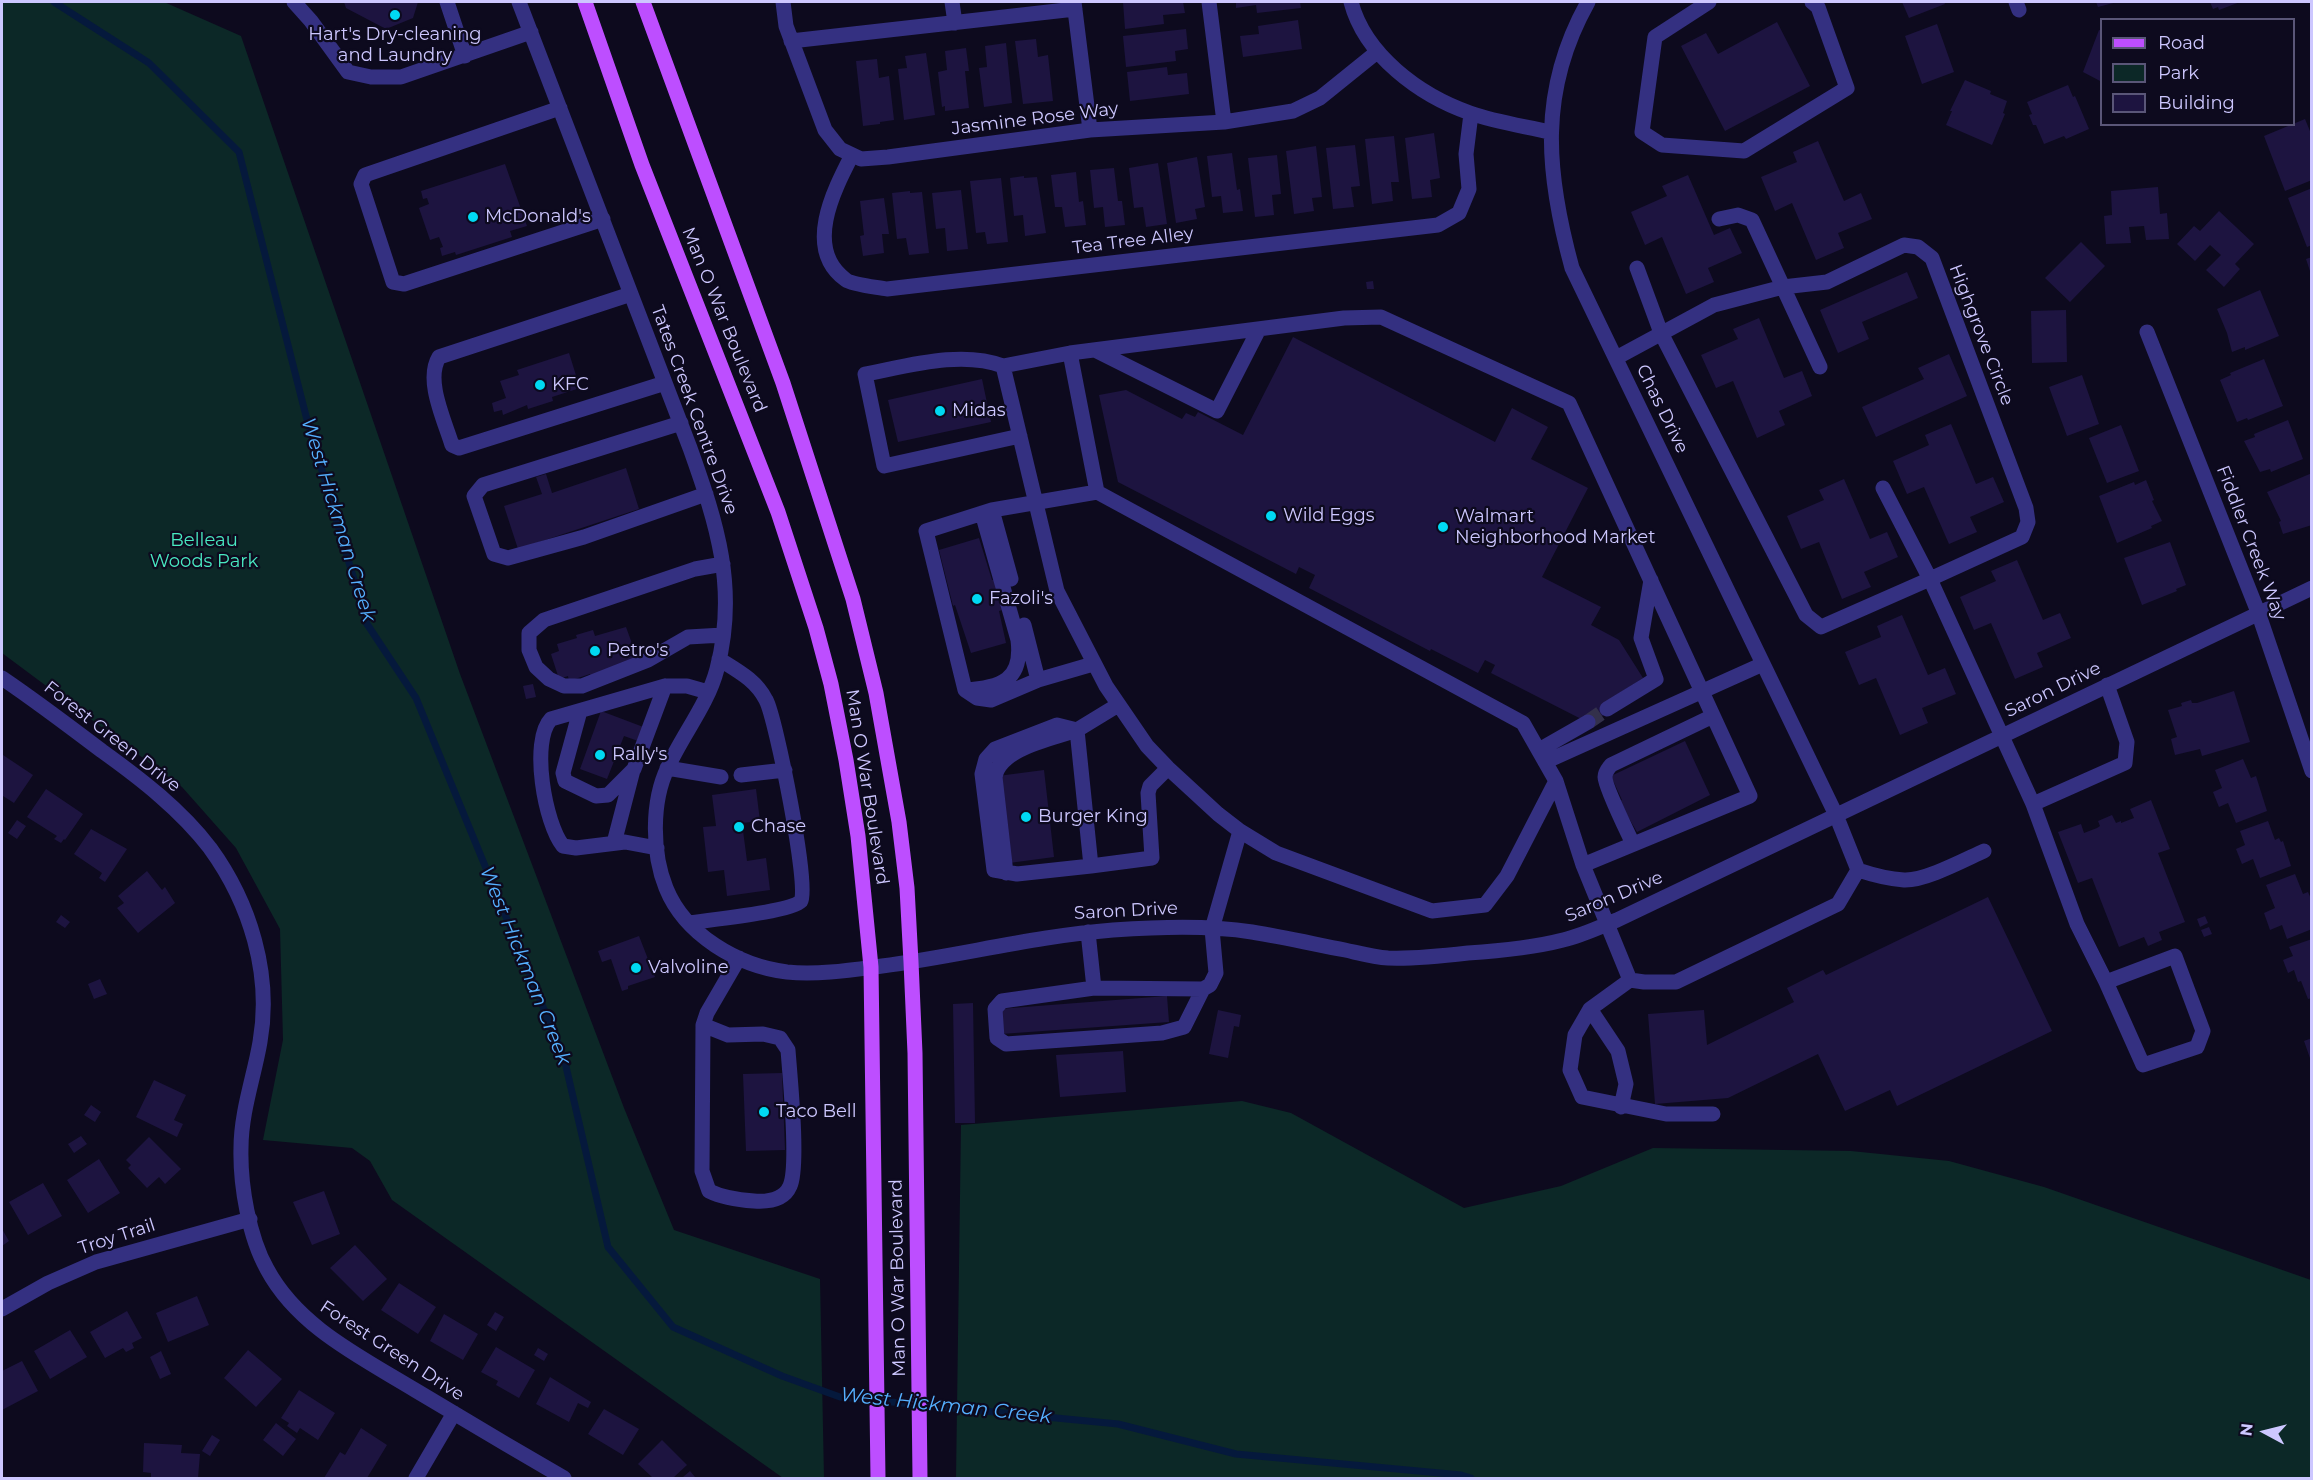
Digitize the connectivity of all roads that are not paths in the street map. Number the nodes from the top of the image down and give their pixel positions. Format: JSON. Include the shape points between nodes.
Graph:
{"nodes":[{"id":1,"x":294,"y":2,"type":"edge"},
{"id":2,"x":447,"y":2,"type":"edge"},
{"id":3,"x":519,"y":2,"type":"edge"},
{"id":4,"x":585,"y":2,"type":"edge"},
{"id":5,"x":643,"y":2,"type":"edge"},
{"id":6,"x":783,"y":2,"type":"edge"},
{"id":7,"x":952,"y":2,"type":"edge"},
{"id":8,"x":1209,"y":2,"type":"edge"},
{"id":9,"x":1350,"y":2,"type":"edge"},
{"id":10,"x":1588,"y":2,"type":"edge"},
{"id":11,"x":1709,"y":2,"type":"edge"},
{"id":12,"x":1812,"y":2,"type":"edge"},
{"id":13,"x":1074,"y":5,"type":"edge"},
{"id":14,"x":955,"y":23,"type":"junction"},
{"id":15,"x":531,"y":32,"type":"junction"},
{"id":16,"x":791,"y":41,"type":"junction"},
{"id":17,"x":1377,"y":52,"type":"junction"},
{"id":18,"x":465,"y":56,"type":"junction"},
{"id":19,"x":560,"y":108,"type":"junction"},
{"id":20,"x":1471,"y":114,"type":"junction"},
{"id":21,"x":1224,"y":122,"type":"junction"},
{"id":22,"x":1090,"y":130,"type":"junction"},
{"id":23,"x":1550,"y":132,"type":"junction"},
{"id":24,"x":852,"y":155,"type":"junction"},
{"id":25,"x":603,"y":219,"type":"junction"},
{"id":26,"x":1719,"y":219,"type":"dead end"},
{"id":27,"x":1637,"y":268,"type":"dead end"},
{"id":28,"x":1783,"y":287,"type":"junction"},
{"id":29,"x":631,"y":294,"type":"junction"},
{"id":30,"x":1259,"y":329,"type":"junction"},
{"id":31,"x":2147,"y":332,"type":"dead end"},
{"id":32,"x":1661,"y":333,"type":"junction"},
{"id":33,"x":1095,"y":350,"type":"junction"},
{"id":34,"x":1070,"y":352,"type":"junction"},
{"id":35,"x":1616,"y":358,"type":"junction"},
{"id":36,"x":1003,"y":366,"type":"junction"},
{"id":37,"x":1820,"y":367,"type":"dead end"},
{"id":38,"x":665,"y":383,"type":"junction"},
{"id":39,"x":681,"y":423,"type":"junction"},
{"id":40,"x":1020,"y":436,"type":"junction"},
{"id":41,"x":1883,"y":488,"type":"dead end"},
{"id":42,"x":1097,"y":492,"type":"junction"},
{"id":43,"x":706,"y":494,"type":"junction"},
{"id":44,"x":1037,"y":502,"type":"junction"},
{"id":45,"x":987,"y":511,"type":"junction"},
{"id":46,"x":723,"y":564,"type":"junction"},
{"id":47,"x":1930,"y":579,"type":"junction"},
{"id":48,"x":1651,"y":580,"type":"junction"},
{"id":49,"x":2312,"y":588,"type":"edge"},
{"id":50,"x":2258,"y":612,"type":"junction"},
{"id":51,"x":723,"y":635,"type":"junction"},
{"id":52,"x":719,"y":659,"type":"junction"},
{"id":53,"x":1093,"y":664,"type":"junction"},
{"id":54,"x":1763,"y":664,"type":"junction"},
{"id":55,"x":2,"y":678,"type":"edge"},
{"id":56,"x":1038,"y":680,"type":"junction"},
{"id":57,"x":2107,"y":685,"type":"junction"},
{"id":58,"x":665,"y":686,"type":"junction"},
{"id":59,"x":965,"y":690,"type":"junction"},
{"id":60,"x":708,"y":692,"type":"junction"},
{"id":61,"x":1702,"y":692,"type":"junction"},
{"id":62,"x":1118,"y":705,"type":"junction"},
{"id":63,"x":1607,"y":709,"type":"tunnel mouth"},
{"id":64,"x":580,"y":711,"type":"junction"},
{"id":65,"x":1713,"y":716,"type":"junction"},
{"id":66,"x":1588,"y":722,"type":"tunnel mouth"},
{"id":67,"x":1077,"y":730,"type":"junction"},
{"id":68,"x":2002,"y":736,"type":"junction"},
{"id":69,"x":1542,"y":756,"type":"junction"},
{"id":70,"x":667,"y":768,"type":"junction"},
{"id":71,"x":1168,"y":768,"type":"junction"},
{"id":72,"x":634,"y":769,"type":"junction"},
{"id":73,"x":785,"y":770,"type":"junction"},
{"id":74,"x":2312,"y":771,"type":"edge"},
{"id":75,"x":741,"y":775,"type":"dead end"},
{"id":76,"x":721,"y":777,"type":"dead end"},
{"id":77,"x":1556,"y":781,"type":"junction"},
{"id":78,"x":2033,"y":804,"type":"junction"},
{"id":79,"x":1836,"y":815,"type":"junction"},
{"id":80,"x":1240,"y":831,"type":"junction"},
{"id":81,"x":615,"y":843,"type":"junction"},
{"id":82,"x":1633,"y":844,"type":"junction"},
{"id":83,"x":657,"y":848,"type":"junction"},
{"id":84,"x":1984,"y":851,"type":"dead end"},
{"id":85,"x":1583,"y":865,"type":"junction"},
{"id":86,"x":1091,"y":866,"type":"junction"},
{"id":87,"x":1858,"y":870,"type":"junction"},
{"id":88,"x":689,"y":923,"type":"junction"},
{"id":89,"x":1607,"y":924,"type":"junction"},
{"id":90,"x":1212,"y":929,"type":"junction"},
{"id":91,"x":1088,"y":932,"type":"junction"},
{"id":92,"x":739,"y":958,"type":"junction"},
{"id":93,"x":911,"y":962,"type":"junction"},
{"id":94,"x":871,"y":967,"type":"junction"},
{"id":95,"x":1630,"y":980,"type":"junction"},
{"id":96,"x":2106,"y":982,"type":"junction"},
{"id":97,"x":1094,"y":988,"type":"junction"},
{"id":98,"x":1203,"y":989,"type":"junction"},
{"id":99,"x":1590,"y":1009,"type":"junction"},
{"id":100,"x":703,"y":1025,"type":"junction"},
{"id":101,"x":1622,"y":1107,"type":"junction"},
{"id":102,"x":1713,"y":1114,"type":"dead end"},
{"id":103,"x":249,"y":1219,"type":"junction"},
{"id":104,"x":2,"y":1309,"type":"edge"},
{"id":105,"x":454,"y":1413,"type":"junction"},
{"id":106,"x":416,"y":1479,"type":"edge"},
{"id":107,"x":564,"y":1479,"type":"edge"},
{"id":108,"x":878,"y":1479,"type":"edge"},
{"id":109,"x":920,"y":1479,"type":"edge"}],
"edges":[{"from":1,"to":18,"type":"street","via":[[348,72],[401,77]]},
{"from":2,"to":18,"type":"street"},
{"from":3,"to":15,"type":"street","name":"Tates Creek Centre Drive"},
{"from":4,"to":94,"type":"main road","name":"Man O War Boulevard","via":[[642,165],[763,472],[816,628],[846,760]]},
{"from":5,"to":93,"type":"main road","name":"Man O War Boulevard","via":[[783,383],[853,599],[876,693],[899,822]]},
{"from":6,"to":16,"type":"street"},
{"from":7,"to":14,"type":"street"},
{"from":8,"to":21,"type":"street"},
{"from":9,"to":17,"type":"street","via":[[1356,21]]},
{"from":10,"to":23,"type":"street","name":"Chas Drive","via":[[1569,39],[1555,92]]},
{"from":11,"to":12,"type":"street","via":[[1654,37],[1642,132],[1662,145],[1744,151],[1847,88],[1818,7]]},
{"from":13,"to":14,"type":"street"},
{"from":13,"to":22,"type":"street"},
{"from":14,"to":16,"type":"street"},
{"from":15,"to":18,"type":"street"},
{"from":15,"to":19,"type":"street","name":"Tates Creek Centre Drive"},
{"from":16,"to":24,"type":"street","via":[[825,130],[840,149]]},
{"from":17,"to":20,"type":"street","via":[[1425,93]]},
{"from":17,"to":21,"type":"street","name":"Jasmine Rose Way","via":[[1320,98],[1293,111]]},
{"from":19,"to":25,"type":"street","name":"Tates Creek Centre Drive"},
{"from":19,"to":25,"type":"street","via":[[364,175],[361,184],[393,282],[404,284]]},
{"from":20,"to":23,"type":"street"},
{"from":20,"to":24,"type":"street","name":"Tea Tree Alley","via":[[1466,154],[1469,189],[1459,213],[1438,225],[887,289],[847,281],[829,262],[824,236],[827,212]]},
{"from":21,"to":22,"type":"street","name":"Jasmine Rose Way"},
{"from":22,"to":24,"type":"street","name":"Jasmine Rose Way","via":[[888,157],[861,159]]},
{"from":23,"to":35,"type":"street","name":"Chas Drive","via":[[1555,197],[1572,268]]},
{"from":25,"to":29,"type":"street","name":"Tates Creek Centre Drive"},
{"from":26,"to":28,"type":"street","via":[[1738,215],[1752,220]]},
{"from":27,"to":32,"type":"street"},
{"from":28,"to":32,"type":"street","name":"Highgrove Circle","via":[[1714,305]]},
{"from":28,"to":37,"type":"street"},
{"from":28,"to":47,"type":"street","name":"Highgrove Circle","via":[[1827,282],[1904,245],[1918,247],[1932,258],[2028,522],[2022,537]]},
{"from":29,"to":38,"type":"street","name":"Tates Creek Centre Drive"},
{"from":29,"to":38,"type":"street","via":[[439,357],[432,378],[452,445],[459,448]]},
{"from":30,"to":33,"type":"street"},
{"from":30,"to":33,"type":"street","via":[[1217,411]]},
{"from":30,"to":48,"type":"street","via":[[1381,317],[1569,403]]},
{"from":31,"to":50,"type":"street","name":"Fiddler Creek Way"},
{"from":32,"to":35,"type":"street","name":"Highgrove Circle"},
{"from":32,"to":47,"type":"street","name":"Highgrove Circle","via":[[1806,615],[1821,627]]},
{"from":33,"to":34,"type":"street"},
{"from":34,"to":36,"type":"street"},
{"from":34,"to":42,"type":"street"},
{"from":35,"to":54,"type":"street","name":"Chas Drive"},
{"from":36,"to":40,"type":"street"},
{"from":36,"to":40,"type":"street","via":[[936,360],[865,374],[884,466]]},
{"from":38,"to":39,"type":"street","name":"Tates Creek Centre Drive"},
{"from":39,"to":43,"type":"street","name":"Tates Creek Centre Drive"},
{"from":39,"to":43,"type":"street","via":[[483,485],[474,496],[494,554],[508,558],[584,537]]},
{"from":40,"to":44,"type":"street"},
{"from":41,"to":47,"type":"street"},
{"from":42,"to":44,"type":"street"},
{"from":42,"to":69,"type":"street","via":[[1523,723]]},
{"from":43,"to":46,"type":"street","name":"Tates Creek Centre Drive"},
{"from":44,"to":45,"type":"street"},
{"from":44,"to":53,"type":"street","via":[[1057,591]]},
{"from":45,"to":56,"type":"street"},
{"from":45,"to":59,"type":"street","via":[[1020,657],[1016,669],[999,685]]},
{"from":45,"to":59,"type":"street","via":[[926,531]]},
{"from":46,"to":51,"type":"street","name":"Tates Creek Centre Drive"},
{"from":46,"to":51,"type":"street","via":[[695,569],[544,620],[529,633],[529,650],[536,667],[549,679],[564,686],[582,686],[648,660],[688,637]]},
{"from":47,"to":68,"type":"street"},
{"from":48,"to":61,"type":"street"},
{"from":48,"to":63,"type":"street","via":[[1641,638],[1656,679]]},
{"from":49,"to":50,"type":"street","name":"Saron Drive"},
{"from":50,"to":57,"type":"street","name":"Saron Drive"},
{"from":50,"to":74,"type":"street","name":"Fiddler Creek Way"},
{"from":51,"to":52,"type":"street","name":"Tates Creek Centre Drive"},
{"from":52,"to":60,"type":"street","name":"Tates Creek Centre Drive"},
{"from":52,"to":73,"type":"street","via":[[755,682],[768,702]]},
{"from":53,"to":56,"type":"street"},
{"from":53,"to":62,"type":"street"},
{"from":54,"to":61,"type":"street"},
{"from":54,"to":79,"type":"street","name":"Chas Drive"},
{"from":55,"to":103,"type":"street","name":"Forest Green Drive","via":[[156,792],[209,847],[243,906],[261,968],[263,1002],[261,1040],[240,1147]]},
{"from":56,"to":59,"type":"street","via":[[992,700],[977,698]]},
{"from":57,"to":68,"type":"street","name":"Saron Drive"},
{"from":57,"to":78,"type":"street","via":[[2127,742],[2126,763]]},
{"from":58,"to":60,"type":"street","via":[[687,686]]},
{"from":58,"to":64,"type":"street"},
{"from":58,"to":72,"type":"street"},
{"from":60,"to":70,"type":"street","name":"Tates Creek Centre Drive"},
{"from":61,"to":65,"type":"street"},
{"from":61,"to":69,"type":"street"},
{"from":62,"to":67,"type":"street"},
{"from":62,"to":71,"type":"street"},
{"from":64,"to":72,"type":"street","via":[[563,772],[565,781],[596,796],[608,795]]},
{"from":64,"to":81,"type":"street","via":[[551,719],[545,725],[541,756],[544,799],[555,836],[563,846],[576,849]]},
{"from":65,"to":82,"type":"street","via":[[1606,770],[1606,786]]},
{"from":65,"to":82,"type":"street","via":[[1750,796]]},
{"from":66,"to":69,"type":"street"},
{"from":67,"to":86,"type":"street"},
{"from":67,"to":86,"type":"street","via":[[1057,725],[995,749],[986,759],[982,774],[994,870],[1017,874]]},
{"from":68,"to":78,"type":"street"},
{"from":68,"to":79,"type":"street","name":"Saron Drive"},
{"from":69,"to":77,"type":"street"},
{"from":70,"to":76,"type":"street"},
{"from":70,"to":83,"type":"street","name":"Tates Creek Centre Drive","via":[[658,802]]},
{"from":71,"to":80,"type":"street"},
{"from":71,"to":86,"type":"street","via":[[1149,786],[1152,858]]},
{"from":72,"to":81,"type":"street"},
{"from":73,"to":75,"type":"street"},
{"from":73,"to":88,"type":"street","via":[[801,901],[761,912]]},
{"from":77,"to":80,"type":"street","via":[[1508,876],[1485,905],[1432,911],[1276,853]]},
{"from":77,"to":85,"type":"street"},
{"from":78,"to":96,"type":"street","via":[[2077,924]]},
{"from":79,"to":87,"type":"street","name":"Chas Drive"},
{"from":79,"to":89,"type":"street","name":"Saron Drive"},
{"from":80,"to":90,"type":"street"},
{"from":81,"to":83,"type":"street"},
{"from":82,"to":85,"type":"street"},
{"from":83,"to":88,"type":"street","name":"Tates Creek Centre Drive","via":[[665,887]]},
{"from":84,"to":87,"type":"street","via":[[1906,880]]},
{"from":85,"to":89,"type":"street"},
{"from":87,"to":95,"type":"street","via":[[1839,904],[1676,982]]},
{"from":88,"to":92,"type":"street","name":"Tates Creek Centre Drive"},
{"from":89,"to":90,"type":"street","name":"Saron Drive","via":[[1563,940],[1506,950],[1386,958],[1249,932]]},
{"from":89,"to":95,"type":"street"},
{"from":90,"to":91,"type":"street","name":"Saron Drive"},
{"from":90,"to":98,"type":"street","via":[[1216,973]]},
{"from":91,"to":93,"type":"street","name":"Saron Drive"},
{"from":91,"to":97,"type":"street"},
{"from":92,"to":94,"type":"street","name":"Tates Creek Centre Drive","via":[[752,965],[788,972]]},
{"from":92,"to":100,"type":"street"},
{"from":93,"to":94,"type":"street","name":"Saron Drive"},
{"from":93,"to":109,"type":"main road","name":"Man O War Boulevard"},
{"from":94,"to":108,"type":"main road","name":"Man O War Boulevard"},
{"from":95,"to":99,"type":"street"},
{"from":96,"to":96,"type":"street","via":[[2175,956],[2204,1031],[2197,1047],[2143,1065]]},
{"from":97,"to":98,"type":"street"},
{"from":97,"to":98,"type":"street","via":[[1002,1000],[995,1009],[997,1038],[1006,1044],[1162,1034],[1184,1027]]},
{"from":99,"to":101,"type":"street","via":[[1618,1051],[1626,1084]]},
{"from":99,"to":101,"type":"street","via":[[1575,1035],[1570,1070],[1582,1097]]},
{"from":100,"to":100,"type":"street","via":[[702,1171],[709,1191],[765,1202],[783,1196],[791,1185],[793,1156],[788,1050],[780,1038],[763,1034],[728,1035]]},
{"from":101,"to":102,"type":"street","via":[[1666,1114]]},
{"from":103,"to":104,"type":"street","name":"Troy Trail","via":[[96,1262]]},
{"from":103,"to":105,"type":"street","name":"Forest Green Drive","via":[[267,1270],[306,1320]]},
{"from":105,"to":106,"type":"street"},
{"from":105,"to":107,"type":"street","name":"Forest Green Drive"}]}
